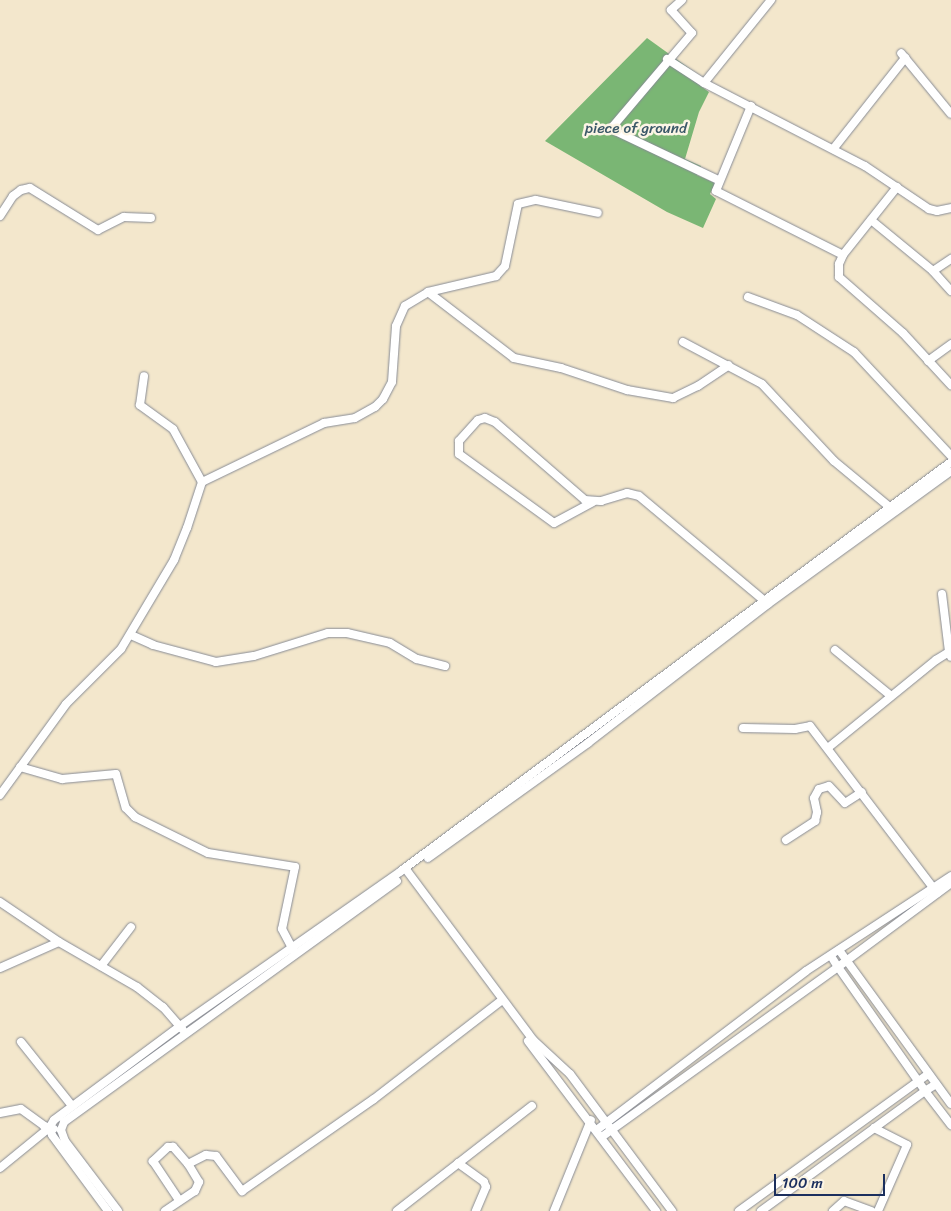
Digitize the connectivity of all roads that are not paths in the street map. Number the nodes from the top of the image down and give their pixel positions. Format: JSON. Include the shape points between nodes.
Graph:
{"nodes":[{"id":1,"x":682,"y":0,"type":"edge"},
{"id":2,"x":771,"y":0,"type":"edge"},
{"id":3,"x":667,"y":59,"type":"junction"},
{"id":4,"x":704,"y":83,"type":"junction"},
{"id":5,"x":751,"y":106,"type":"junction"},
{"id":6,"x":951,"y":114,"type":"edge"},
{"id":7,"x":834,"y":148,"type":"junction"},
{"id":8,"x":718,"y":180,"type":"junction"},
{"id":9,"x":897,"y":187,"type":"junction"},
{"id":10,"x":951,"y":208,"type":"edge"},
{"id":11,"x":598,"y":213,"type":"dead end"},
{"id":12,"x":0,"y":216,"type":"edge"},
{"id":13,"x":151,"y":218,"type":"dead end"},
{"id":14,"x":871,"y":220,"type":"junction"},
{"id":15,"x":843,"y":255,"type":"junction"},
{"id":16,"x":951,"y":259,"type":"edge"},
{"id":17,"x":933,"y":271,"type":"junction"},
{"id":18,"x":951,"y":291,"type":"edge"},
{"id":19,"x":428,"y":292,"type":"junction"},
{"id":20,"x":748,"y":297,"type":"dead end"},
{"id":21,"x":684,"y":342,"type":"dead end"},
{"id":22,"x":951,"y":344,"type":"edge"},
{"id":23,"x":928,"y":361,"type":"junction"},
{"id":24,"x":729,"y":365,"type":"junction"},
{"id":25,"x":144,"y":376,"type":"dead end"},
{"id":26,"x":951,"y":386,"type":"edge"},
{"id":27,"x":951,"y":456,"type":"edge"},
{"id":28,"x":951,"y":462,"type":"edge"},
{"id":29,"x":951,"y":471,"type":"edge"},
{"id":30,"x":202,"y":482,"type":"junction"},
{"id":31,"x":593,"y":502,"type":"junction"},
{"id":32,"x":891,"y":509,"type":"junction"},
{"id":33,"x":942,"y":594,"type":"dead end"},
{"id":34,"x":766,"y":602,"type":"junction"},
{"id":35,"x":131,"y":635,"type":"junction"},
{"id":36,"x":835,"y":650,"type":"dead end"},
{"id":37,"x":950,"y":655,"type":"edge"},
{"id":38,"x":445,"y":666,"type":"dead end"},
{"id":39,"x":891,"y":696,"type":"junction"},
{"id":40,"x":744,"y":728,"type":"dead end"},
{"id":41,"x":829,"y":747,"type":"junction"},
{"id":42,"x":20,"y":767,"type":"junction"},
{"id":43,"x":862,"y":792,"type":"junction"},
{"id":44,"x":0,"y":795,"type":"edge"},
{"id":45,"x":786,"y":840,"type":"dead end"},
{"id":46,"x":405,"y":872,"type":"junction"},
{"id":47,"x":951,"y":876,"type":"edge"},
{"id":48,"x":951,"y":883,"type":"edge"},
{"id":49,"x":936,"y":891,"type":"junction"},
{"id":50,"x":0,"y":902,"type":"edge"},
{"id":51,"x":132,"y":927,"type":"dead end"},
{"id":52,"x":60,"y":942,"type":"junction"},
{"id":53,"x":839,"y":950,"type":"junction"},
{"id":54,"x":294,"y":953,"type":"junction"},
{"id":55,"x":831,"y":956,"type":"junction"},
{"id":56,"x":846,"y":961,"type":"junction"},
{"id":57,"x":101,"y":966,"type":"junction"},
{"id":58,"x":838,"y":967,"type":"junction"},
{"id":59,"x":0,"y":968,"type":"edge"},
{"id":60,"x":500,"y":1002,"type":"junction"},
{"id":61,"x":180,"y":1026,"type":"junction"},
{"id":62,"x":186,"y":1034,"type":"junction"},
{"id":63,"x":21,"y":1042,"type":"dead end"},
{"id":64,"x":928,"y":1074,"type":"junction"},
{"id":65,"x":919,"y":1080,"type":"junction"},
{"id":66,"x":936,"y":1084,"type":"junction"},
{"id":67,"x":925,"y":1091,"type":"junction"},
{"id":68,"x":951,"y":1104,"type":"edge"},
{"id":69,"x":72,"y":1106,"type":"junction"},
{"id":70,"x":532,"y":1106,"type":"dead end"},
{"id":71,"x":0,"y":1113,"type":"edge"},
{"id":72,"x":591,"y":1120,"type":"junction"},
{"id":73,"x":606,"y":1123,"type":"junction"},
{"id":74,"x":951,"y":1125,"type":"edge"},
{"id":75,"x":49,"y":1128,"type":"junction"},
{"id":76,"x":874,"y":1128,"type":"junction"},
{"id":77,"x":61,"y":1130,"type":"junction"},
{"id":78,"x":612,"y":1130,"type":"junction"},
{"id":79,"x":600,"y":1133,"type":"junction"},
{"id":80,"x":458,"y":1163,"type":"junction"},
{"id":81,"x":188,"y":1164,"type":"junction"},
{"id":82,"x":0,"y":1168,"type":"edge"},
{"id":83,"x":179,"y":1200,"type":"junction"},
{"id":84,"x":777,"y":1200,"type":"junction"},
{"id":85,"x":111,"y":1210,"type":"edge"},
{"id":86,"x":165,"y":1211,"type":"edge"},
{"id":87,"x":398,"y":1211,"type":"edge"},
{"id":88,"x":476,"y":1211,"type":"edge"},
{"id":89,"x":554,"y":1211,"type":"edge"},
{"id":90,"x":656,"y":1211,"type":"edge"},
{"id":91,"x":672,"y":1211,"type":"edge"},
{"id":92,"x":739,"y":1211,"type":"edge"},
{"id":93,"x":761,"y":1211,"type":"edge"},
{"id":94,"x":777,"y":1211,"type":"edge"},
{"id":95,"x":833,"y":1211,"type":"edge"},
{"id":96,"x":871,"y":1211,"type":"edge"},
{"id":97,"x":878,"y":1211,"type":"edge"}],
"edges":[{"from":1,"to":3,"type":"street","via":[[671,10],[692,33]]},
{"from":2,"to":4,"type":"street"},
{"from":3,"to":4,"type":"street"},
{"from":3,"to":8,"type":"street","via":[[614,129]]},
{"from":4,"to":5,"type":"street"},
{"from":5,"to":7,"type":"street"},
{"from":5,"to":8,"type":"street"},
{"from":6,"to":7,"type":"street","via":[[903,56]]},
{"from":7,"to":9,"type":"street"},
{"from":8,"to":15,"type":"street","via":[[716,190]]},
{"from":9,"to":10,"type":"street","via":[[929,208],[937,211]]},
{"from":9,"to":14,"type":"street"},
{"from":11,"to":19,"type":"street","via":[[526,200],[516,207],[505,266],[496,276]]},
{"from":12,"to":13,"type":"street","via":[[14,196],[30,188],[98,230],[124,217]]},
{"from":14,"to":15,"type":"street"},
{"from":14,"to":17,"type":"street"},
{"from":15,"to":23,"type":"street","via":[[838,264],[838,277],[903,333]]},
{"from":16,"to":17,"type":"street"},
{"from":17,"to":18,"type":"street"},
{"from":19,"to":24,"type":"street","via":[[514,358],[561,368],[626,390],[673,398]]},
{"from":19,"to":30,"type":"street","via":[[412,300],[400,314],[396,326],[392,382],[375,407],[356,418],[324,423]]},
{"from":20,"to":27,"type":"street","via":[[797,315],[854,352]]},
{"from":21,"to":24,"type":"street"},
{"from":22,"to":23,"type":"street"},
{"from":23,"to":26,"type":"street"},
{"from":24,"to":32,"type":"street","via":[[762,384],[834,461]]},
{"from":25,"to":30,"type":"street","via":[[140,404],[180,439]]},
{"from":28,"to":32,"type":"street"},
{"from":29,"to":32,"type":"street"},
{"from":30,"to":35,"type":"street","via":[[174,560]]},
{"from":31,"to":31,"type":"street","via":[[571,491],[495,422],[478,420],[459,441],[459,454],[554,523]]},
{"from":31,"to":34,"type":"street","via":[[626,493],[639,496]]},
{"from":32,"to":34,"type":"street"},
{"from":33,"to":37,"type":"street"},
{"from":34,"to":46,"type":"street"},
{"from":35,"to":38,"type":"street","via":[[154,645],[216,662],[254,656],[328,633],[347,634],[390,642],[417,659]]},
{"from":35,"to":42,"type":"street","via":[[103,670],[66,704]]},
{"from":36,"to":39,"type":"street"},
{"from":37,"to":39,"type":"street"},
{"from":39,"to":41,"type":"street"},
{"from":40,"to":41,"type":"street","via":[[794,730],[810,726]]},
{"from":41,"to":43,"type":"street"},
{"from":42,"to":44,"type":"street"},
{"from":42,"to":54,"type":"street","via":[[62,779],[116,774],[126,808],[134,817],[208,853],[295,867],[282,929]]},
{"from":43,"to":45,"type":"street","via":[[845,803],[829,786],[819,789],[814,798],[815,821]]},
{"from":43,"to":49,"type":"street"},
{"from":46,"to":54,"type":"street"},
{"from":46,"to":60,"type":"street"},
{"from":47,"to":49,"type":"street"},
{"from":48,"to":49,"type":"street"},
{"from":49,"to":53,"type":"street","via":[[884,917]]},
{"from":49,"to":56,"type":"street"},
{"from":50,"to":52,"type":"street"},
{"from":51,"to":57,"type":"street"},
{"from":52,"to":57,"type":"street"},
{"from":52,"to":59,"type":"street"},
{"from":53,"to":55,"type":"street"},
{"from":53,"to":56,"type":"street"},
{"from":54,"to":61,"type":"street"},
{"from":54,"to":62,"type":"street"},
{"from":55,"to":58,"type":"street"},
{"from":55,"to":73,"type":"street","via":[[806,971]]},
{"from":56,"to":58,"type":"street"},
{"from":56,"to":64,"type":"street"},
{"from":57,"to":61,"type":"street","via":[[152,998]]},
{"from":58,"to":65,"type":"street"},
{"from":58,"to":78,"type":"street"},
{"from":60,"to":72,"type":"street"},
{"from":60,"to":73,"type":"street","via":[[542,1049],[570,1074]]},
{"from":60,"to":81,"type":"street","via":[[374,1099],[242,1191],[216,1156],[206,1155]]},
{"from":61,"to":62,"type":"street"},
{"from":61,"to":69,"type":"street"},
{"from":62,"to":77,"type":"street","via":[[68,1118]]},
{"from":63,"to":69,"type":"street"},
{"from":64,"to":65,"type":"street"},
{"from":64,"to":66,"type":"street"},
{"from":65,"to":67,"type":"street"},
{"from":65,"to":92,"type":"street"},
{"from":66,"to":67,"type":"street"},
{"from":66,"to":68,"type":"street"},
{"from":67,"to":74,"type":"street"},
{"from":67,"to":76,"type":"street"},
{"from":69,"to":75,"type":"street"},
{"from":70,"to":80,"type":"street"},
{"from":71,"to":75,"type":"street","via":[[21,1109]]},
{"from":72,"to":79,"type":"street"},
{"from":72,"to":89,"type":"street"},
{"from":73,"to":78,"type":"street"},
{"from":73,"to":79,"type":"street"},
{"from":75,"to":77,"type":"street"},
{"from":75,"to":82,"type":"street"},
{"from":75,"to":85,"type":"street"},
{"from":76,"to":84,"type":"street"},
{"from":76,"to":97,"type":"street","via":[[907,1144]]},
{"from":77,"to":85,"type":"street"},
{"from":78,"to":79,"type":"street"},
{"from":78,"to":91,"type":"street"},
{"from":79,"to":90,"type":"street"},
{"from":80,"to":87,"type":"street"},
{"from":80,"to":88,"type":"street","via":[[486,1187]]},
{"from":81,"to":83,"type":"street","via":[[198,1186]]},
{"from":81,"to":83,"type":"street","via":[[172,1146],[153,1159]]},
{"from":83,"to":86,"type":"street"},
{"from":84,"to":93,"type":"street"},
{"from":84,"to":94,"type":"street"},
{"from":95,"to":96,"type":"street","via":[[836,1204],[844,1201]]}]}
